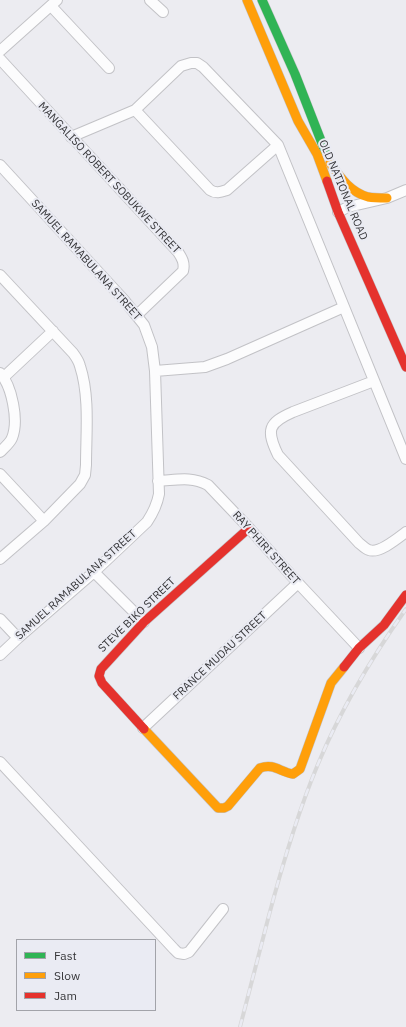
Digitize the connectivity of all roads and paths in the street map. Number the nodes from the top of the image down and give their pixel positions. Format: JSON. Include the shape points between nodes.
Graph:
{"nodes":[{"id":1,"x":150,"y":0,"type":"edge"},
{"id":2,"x":247,"y":0,"type":"edge"},
{"id":3,"x":262,"y":0,"type":"edge"},
{"id":4,"x":54,"y":3,"type":"edge"},
{"id":5,"x":163,"y":12,"type":"dead end"},
{"id":6,"x":0,"y":51,"type":"edge"},
{"id":7,"x":0,"y":59,"type":"edge"},
{"id":8,"x":109,"y":68,"type":"dead end"},
{"id":9,"x":135,"y":110,"type":"junction"},
{"id":10,"x":72,"y":137,"type":"junction"},
{"id":11,"x":278,"y":145,"type":"junction"},
{"id":12,"x":330,"y":163,"type":"junction"},
{"id":13,"x":0,"y":165,"type":"edge"},
{"id":14,"x":406,"y":190,"type":"edge"},
{"id":15,"x":387,"y":198,"type":"junction"},
{"id":16,"x":347,"y":204,"type":"junction"},
{"id":17,"x":338,"y":212,"type":"junction"},
{"id":18,"x":0,"y":275,"type":"edge"},
{"id":19,"x":344,"y":307,"type":"junction"},
{"id":20,"x":137,"y":315,"type":"junction"},
{"id":21,"x":53,"y":331,"type":"junction"},
{"id":22,"x":406,"y":367,"type":"edge"},
{"id":23,"x":155,"y":371,"type":"junction"},
{"id":24,"x":2,"y":375,"type":"edge"},
{"id":25,"x":374,"y":381,"type":"junction"},
{"id":26,"x":0,"y":452,"type":"edge"},
{"id":27,"x":406,"y":459,"type":"edge"},
{"id":28,"x":0,"y":474,"type":"edge"},
{"id":29,"x":158,"y":481,"type":"junction"},
{"id":30,"x":44,"y":521,"type":"junction"},
{"id":31,"x":249,"y":528,"type":"junction"},
{"id":32,"x":406,"y":532,"type":"edge"},
{"id":33,"x":0,"y":558,"type":"edge"},
{"id":34,"x":94,"y":572,"type":"junction"},
{"id":35,"x":298,"y":583,"type":"junction"},
{"id":36,"x":406,"y":595,"type":"edge"},
{"id":37,"x":0,"y":619,"type":"edge"},
{"id":38,"x":144,"y":622,"type":"junction"},
{"id":39,"x":18,"y":638,"type":"junction"},
{"id":40,"x":359,"y":648,"type":"junction"},
{"id":41,"x":0,"y":655,"type":"edge"},
{"id":42,"x":143,"y":728,"type":"junction"},
{"id":43,"x":0,"y":762,"type":"edge"},
{"id":44,"x":223,"y":909,"type":"dead end"}],
"edges":[{"from":1,"to":5,"type":"street"},
{"from":2,"to":17,"type":"street","name":"OLD NATIONAL ROAD","via":[[298,121],[317,154]]},
{"from":3,"to":12,"type":"street","name":"OLD NATIONAL ROAD"},
{"from":4,"to":6,"type":"street"},
{"from":4,"to":8,"type":"street"},
{"from":7,"to":10,"type":"street","name":"MANGALISO ROBERT SOBUKWE STREET"},
{"from":9,"to":10,"type":"street"},
{"from":9,"to":11,"type":"street","via":[[213,192],[227,190]]},
{"from":9,"to":11,"type":"street","via":[[181,66],[191,62],[197,63],[203,66]]},
{"from":10,"to":20,"type":"street","name":"MANGALISO ROBERT SOBUKWE STREET","via":[[182,257],[183,271]]},
{"from":11,"to":19,"type":"street"},
{"from":12,"to":15,"type":"street","via":[[352,190],[368,197]]},
{"from":12,"to":16,"type":"street","name":"OLD NATIONAL ROAD"},
{"from":13,"to":20,"type":"street","name":"SAMUEL RAMABULANA STREET"},
{"from":14,"to":15,"type":"street"},
{"from":15,"to":16,"type":"street"},
{"from":16,"to":17,"type":"street"},
{"from":17,"to":22,"type":"street","name":"OLD NATIONAL ROAD"},
{"from":18,"to":21,"type":"street"},
{"from":19,"to":23,"type":"street","via":[[212,365]]},
{"from":19,"to":25,"type":"street"},
{"from":20,"to":23,"type":"street","name":"SAMUEL RAMABULANA STREET","via":[[144,325],[152,347]]},
{"from":21,"to":24,"type":"street"},
{"from":21,"to":30,"type":"street","via":[[73,353],[80,364],[83,376],[86,397],[86,465],[85,475],[80,484]]},
{"from":23,"to":29,"type":"street","name":"SAMUEL RAMABULANA STREET"},
{"from":24,"to":26,"type":"street","via":[[11,396],[15,429],[12,440]]},
{"from":25,"to":27,"type":"street"},
{"from":25,"to":32,"type":"street","via":[[283,416],[271,429],[272,442],[278,455],[365,548],[370,551],[382,548]]},
{"from":28,"to":30,"type":"street"},
{"from":29,"to":31,"type":"street","name":"RAY PHIRI STREET","via":[[191,479],[208,485]]},
{"from":29,"to":34,"type":"street","name":"SAMUEL RAMABULANA STREET","via":[[157,501],[147,522]]},
{"from":30,"to":33,"type":"street"},
{"from":31,"to":35,"type":"street","name":"RAY PHIRI STREET"},
{"from":31,"to":38,"type":"street","name":"STEVE BIKO STREET"},
{"from":34,"to":38,"type":"street"},
{"from":34,"to":39,"type":"street","name":"SAMUEL RAMABULANA STREET"},
{"from":35,"to":40,"type":"street","name":"RAY PHIRI STREET"},
{"from":35,"to":42,"type":"street","name":"FRANCE MUDAU STREET"},
{"from":36,"to":40,"type":"street","via":[[379,630]]},
{"from":37,"to":39,"type":"street"},
{"from":38,"to":42,"type":"street","name":"STEVE BIKO STREET","via":[[102,666],[98,675],[104,686]]},
{"from":39,"to":41,"type":"street","name":"SAMUEL RAMABULANA STREET"},
{"from":40,"to":42,"type":"street","via":[[331,683],[300,769],[293,774],[275,766],[260,768],[224,808],[218,808]]},
{"from":43,"to":44,"type":"street","via":[[178,953],[190,951]]}]}
